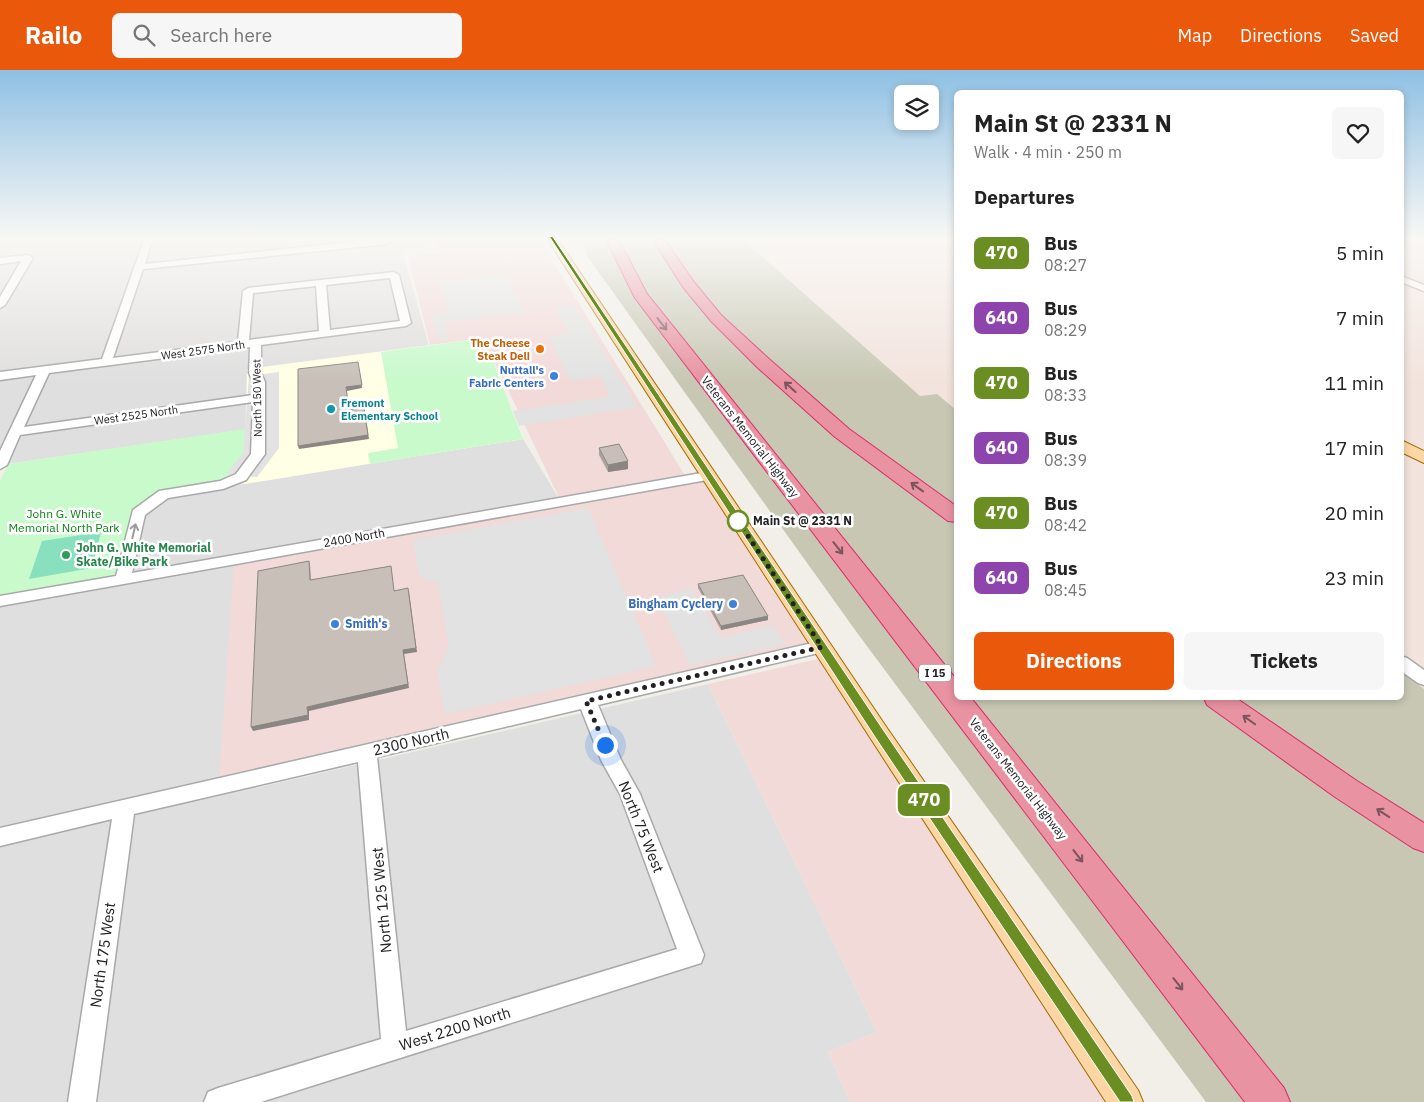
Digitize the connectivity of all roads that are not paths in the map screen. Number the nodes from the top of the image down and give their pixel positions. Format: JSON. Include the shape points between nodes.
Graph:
{"nodes":[{"id":1,"x":11,"y":285,"type":"edge"},
{"id":2,"x":133,"y":285,"type":"edge"},
{"id":3,"x":303,"y":285,"type":"edge"},
{"id":4,"x":321,"y":285,"type":"edge"},
{"id":5,"x":396,"y":285,"type":"edge"},
{"id":6,"x":583,"y":285,"type":"edge"},
{"id":7,"x":635,"y":285,"type":"edge"},
{"id":8,"x":689,"y":285,"type":"edge"},
{"id":9,"x":1,"y":302,"type":"edge"},
{"id":10,"x":325,"y":334,"type":"junction"},
{"id":11,"x":256,"y":342,"type":"junction"},
{"id":12,"x":243,"y":344,"type":"junction"},
{"id":13,"x":106,"y":363,"type":"junction"},
{"id":14,"x":44,"y":371,"type":"junction"},
{"id":15,"x":0,"y":376,"type":"edge"},
{"id":16,"x":258,"y":398,"type":"junction"},
{"id":17,"x":15,"y":432,"type":"junction"},
{"id":18,"x":1404,"y":447,"type":"edge"},
{"id":19,"x":1424,"y":458,"type":"edge"},
{"id":20,"x":0,"y":465,"type":"edge"},
{"id":21,"x":707,"y":476,"type":"junction"},
{"id":22,"x":954,"y":515,"type":"edge"},
{"id":23,"x":123,"y":578,"type":"junction"},
{"id":24,"x":0,"y":601,"type":"edge"},
{"id":25,"x":822,"y":647,"type":"junction"},
{"id":26,"x":1404,"y":664,"type":"edge"},
{"id":27,"x":1424,"y":679,"type":"edge"},
{"id":28,"x":954,"y":697,"type":"edge"},
{"id":29,"x":956,"y":700,"type":"edge"},
{"id":30,"x":1220,"y":700,"type":"edge"},
{"id":31,"x":586,"y":701,"type":"junction"},
{"id":32,"x":367,"y":752,"type":"junction"},
{"id":33,"x":124,"y":808,"type":"junction"},
{"id":34,"x":0,"y":837,"type":"edge"},
{"id":35,"x":1424,"y":839,"type":"edge"},
{"id":36,"x":692,"y":955,"type":"joint"},
{"id":37,"x":395,"y":1048,"type":"junction"},
{"id":38,"x":82,"y":1102,"type":"edge"},
{"id":39,"x":218,"y":1102,"type":"edge"},
{"id":40,"x":1126,"y":1102,"type":"edge"},
{"id":41,"x":1270,"y":1102,"type":"edge"}],
"edges":[{"from":1,"to":9,"type":"street"},
{"from":2,"to":13,"type":"street"},
{"from":3,"to":12,"type":"street","via":[[248,292]]},
{"from":4,"to":10,"type":"street"},
{"from":5,"to":10,"type":"street","name":"West 2575 North","via":[[406,324]]},
{"from":6,"to":21,"type":"main road"},
{"from":7,"to":28,"type":"highway","name":"Veterans Memorial Highway","number":"I 15","one_way":true},
{"from":22,"to":8,"type":"highway","one_way":true,"via":[[842,433],[716,318]]},
{"from":10,"to":11,"type":"street","name":"West 2575 North"},
{"from":11,"to":12,"type":"street","name":"West 2575 North"},
{"from":11,"to":16,"type":"street","name":"North 150 West"},
{"from":12,"to":13,"type":"street","name":"West 2575 North"},
{"from":13,"to":14,"type":"street","name":"West 2575 North"},
{"from":14,"to":15,"type":"street","name":"West 2575 North"},
{"from":14,"to":17,"type":"street"},
{"from":16,"to":17,"type":"street","name":"West 2525 North"},
{"from":23,"to":16,"type":"street","name":"North 150 West","one_way":true,"via":[[138,513],[164,494],[223,485],[241,477],[258,454]]},
{"from":17,"to":20,"type":"street"},
{"from":18,"to":19,"type":"main road"},
{"from":21,"to":23,"type":"street","name":"2400 North"},
{"from":21,"to":25,"type":"main road"},
{"from":23,"to":24,"type":"street","name":"2400 North"},
{"from":25,"to":31,"type":"street","name":"2300 North"},
{"from":25,"to":40,"type":"main road"},
{"from":26,"to":27,"type":"street"},
{"from":29,"to":41,"type":"highway","name":"Veterans Memorial Highway","number":"I 15","one_way":true},
{"from":35,"to":30,"type":"highway","one_way":true,"via":[[1346,789]]},
{"from":31,"to":32,"type":"street","name":"2300 North"},
{"from":31,"to":36,"type":"street","name":"North 75 West","via":[[611,760],[630,794]]},
{"from":32,"to":33,"type":"street","name":"2300 North"},
{"from":32,"to":37,"type":"street","name":"North 125 West"},
{"from":33,"to":34,"type":"street","name":"2300 North"},
{"from":33,"to":38,"type":"street","name":"North 175 West"},
{"from":36,"to":37,"type":"street","name":"West 2200 North"},
{"from":37,"to":39,"type":"street","name":"West 2200 North"}]}
